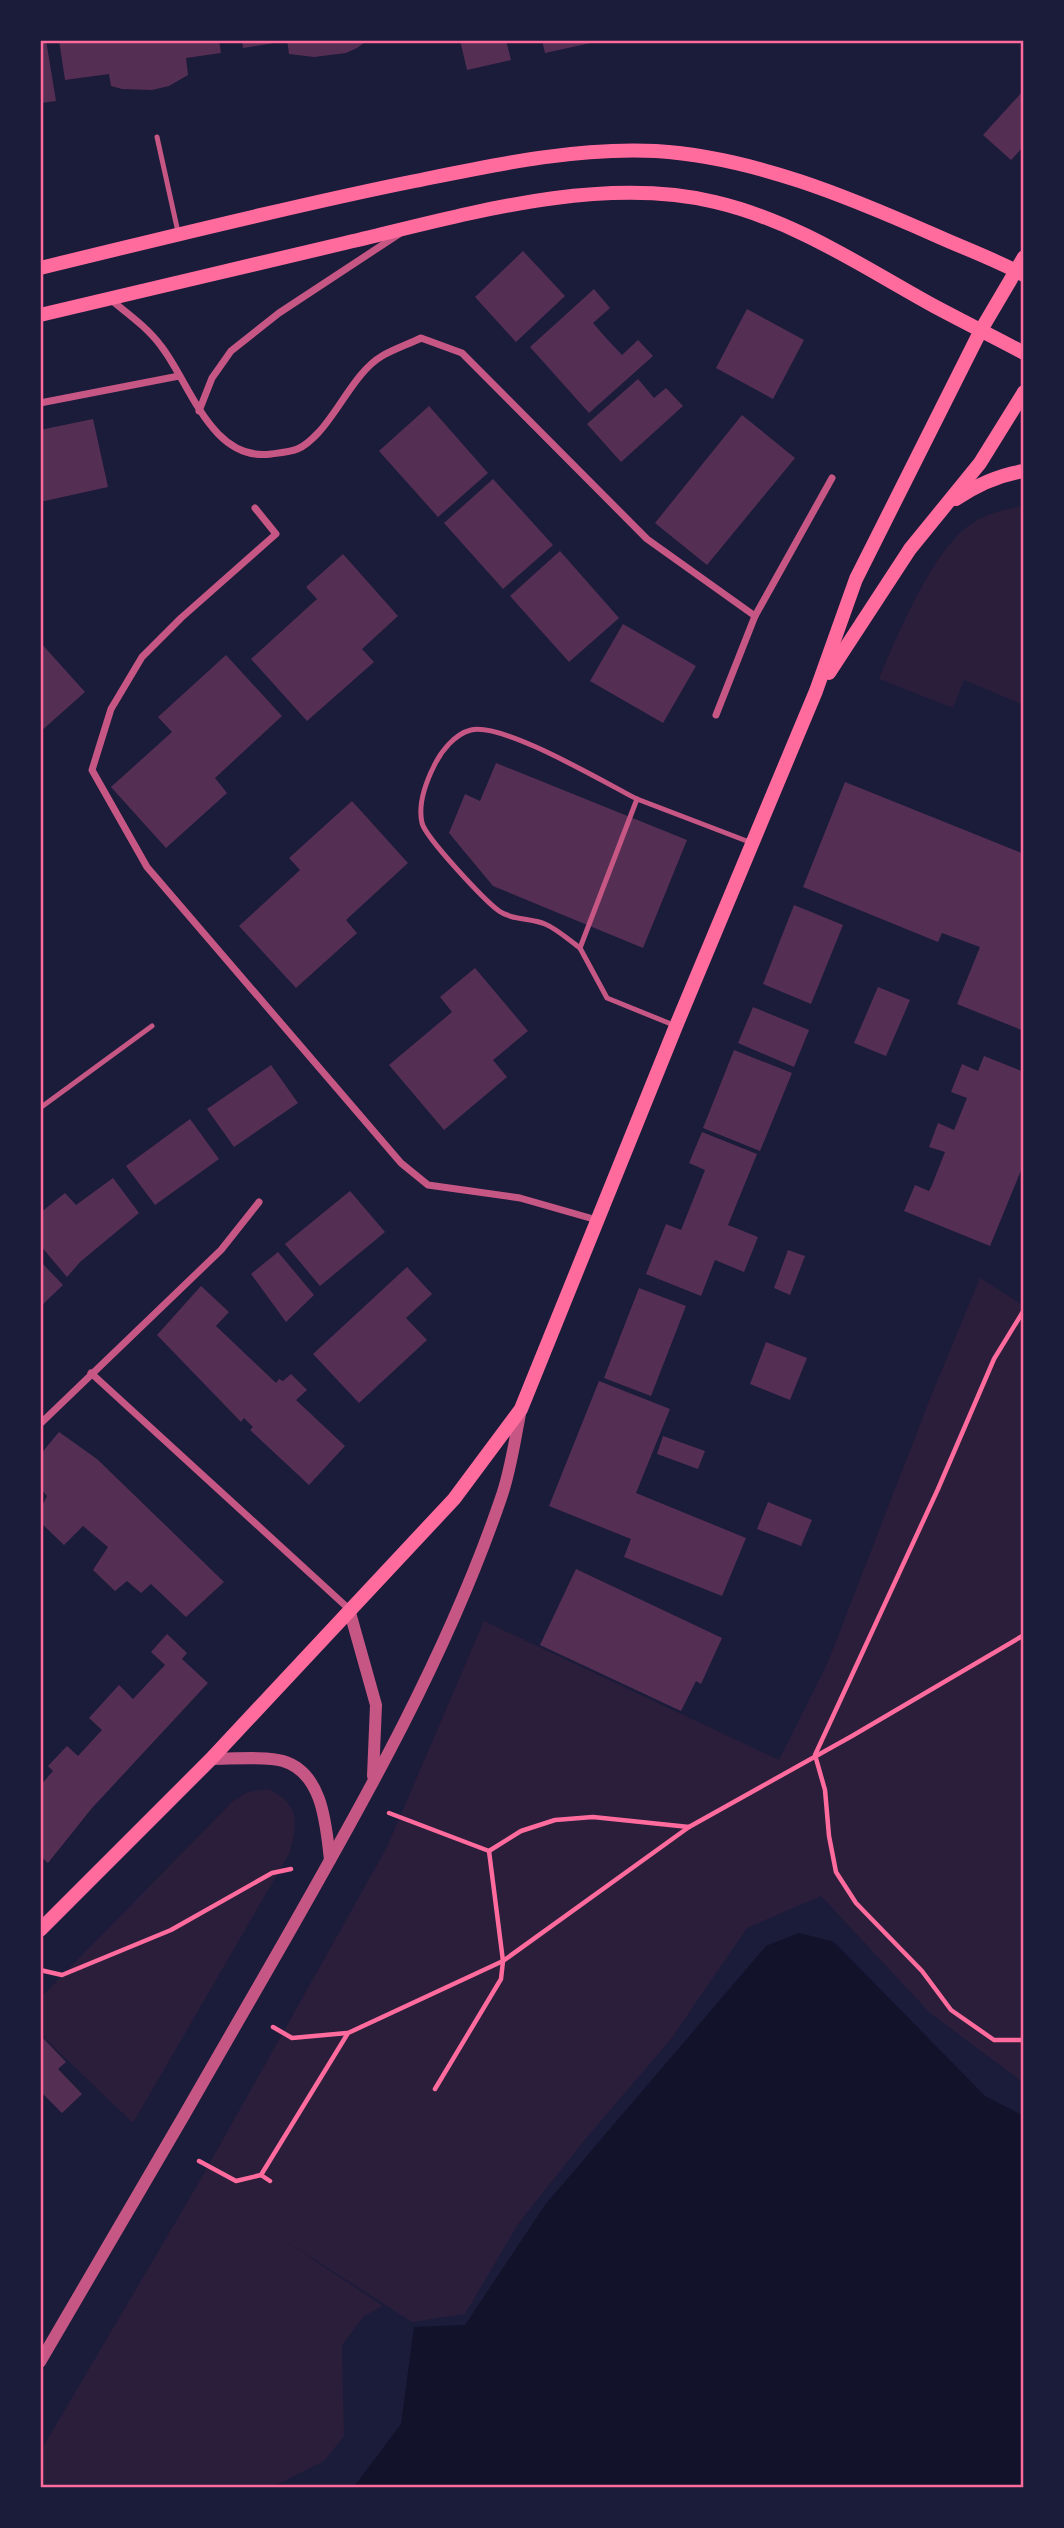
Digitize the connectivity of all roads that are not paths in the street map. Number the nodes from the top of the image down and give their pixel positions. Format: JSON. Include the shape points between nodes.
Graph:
{"nodes":[{"id":1,"x":157,"y":137,"type":"dead end"},
{"id":2,"x":408,"y":228,"type":"junction"},
{"id":3,"x":178,"y":235,"type":"junction"},
{"id":4,"x":1024,"y":257,"type":"edge"},
{"id":5,"x":40,"y":268,"type":"edge"},
{"id":6,"x":1019,"y":273,"type":"edge"},
{"id":7,"x":110,"y":299,"type":"junction"},
{"id":8,"x":40,"y":315,"type":"edge"},
{"id":9,"x":981,"y":330,"type":"junction"},
{"id":10,"x":1024,"y":353,"type":"edge"},
{"id":11,"x":179,"y":376,"type":"junction"},
{"id":12,"x":1024,"y":392,"type":"edge"},
{"id":13,"x":40,"y":403,"type":"edge"},
{"id":14,"x":199,"y":411,"type":"junction"},
{"id":15,"x":1024,"y":471,"type":"edge"},
{"id":16,"x":832,"y":478,"type":"dead end"},
{"id":17,"x":255,"y":508,"type":"dead end"},
{"id":18,"x":941,"y":509,"type":"junction"},
{"id":19,"x":755,"y":616,"type":"junction"},
{"id":20,"x":816,"y":691,"type":"junction"},
{"id":21,"x":716,"y":715,"type":"dead end"},
{"id":22,"x":637,"y":799,"type":"junction"},
{"id":23,"x":752,"y":843,"type":"junction"},
{"id":24,"x":580,"y":948,"type":"junction"},
{"id":25,"x":152,"y":1026,"type":"dead end"},
{"id":26,"x":676,"y":1026,"type":"junction"},
{"id":27,"x":40,"y":1108,"type":"edge"},
{"id":28,"x":259,"y":1202,"type":"dead end"},
{"id":29,"x":597,"y":1220,"type":"junction"},
{"id":30,"x":91,"y":1373,"type":"junction"},
{"id":31,"x":522,"y":1409,"type":"junction"},
{"id":32,"x":40,"y":1424,"type":"edge"},
{"id":33,"x":349,"y":1609,"type":"junction"},
{"id":34,"x":211,"y":1759,"type":"junction"},
{"id":35,"x":372,"y":1783,"type":"junction"},
{"id":36,"x":331,"y":1860,"type":"junction"},
{"id":37,"x":40,"y":1930,"type":"edge"},
{"id":38,"x":40,"y":2361,"type":"edge"}],
"edges":[{"from":1,"to":3,"type":"lane"},
{"from":2,"to":7,"type":"main road"},
{"from":2,"to":9,"type":"main road","via":[[594,193],[684,195],[772,220],[824,243]]},
{"from":2,"to":14,"type":"street","via":[[279,313],[231,351],[212,378]]},
{"from":3,"to":5,"type":"main road"},
{"from":3,"to":6,"type":"main road","via":[[494,165],[564,154],[656,151],[705,156],[800,182]]},
{"from":4,"to":6,"type":"main road"},
{"from":6,"to":9,"type":"main road"},
{"from":7,"to":8,"type":"main road"},
{"from":7,"to":11,"type":"street","via":[[150,333]]},
{"from":9,"to":10,"type":"main road"},
{"from":9,"to":20,"type":"main road","via":[[856,579]]},
{"from":11,"to":13,"type":"street"},
{"from":11,"to":14,"type":"street"},
{"from":12,"to":18,"type":"main road","via":[[980,463]]},
{"from":14,"to":19,"type":"street","via":[[232,447],[259,456],[297,451],[380,356],[421,338],[462,353],[647,539]]},
{"from":15,"to":18,"type":"main road","via":[[978,485]]},
{"from":16,"to":19,"type":"street"},
{"from":17,"to":29,"type":"street","via":[[276,534],[142,657],[111,709],[92,770],[147,867],[401,1163],[428,1185],[520,1198]]},
{"from":18,"to":20,"type":"main road"},
{"from":19,"to":21,"type":"street"},
{"from":20,"to":23,"type":"main road"},
{"from":22,"to":23,"type":"lane"},
{"from":22,"to":24,"type":"lane"},
{"from":22,"to":24,"type":"lane","via":[[499,732],[472,730],[452,741],[439,754],[428,778],[422,824],[455,868],[500,913],[545,924]]},
{"from":23,"to":26,"type":"main road"},
{"from":24,"to":26,"type":"lane","via":[[607,998]]},
{"from":25,"to":27,"type":"lane"},
{"from":26,"to":29,"type":"main road"},
{"from":28,"to":30,"type":"street","via":[[221,1250]]},
{"from":29,"to":31,"type":"main road"},
{"from":30,"to":32,"type":"street"},
{"from":30,"to":33,"type":"street"},
{"from":31,"to":33,"type":"main road","via":[[454,1499]]},
{"from":31,"to":35,"type":"street","via":[[502,1496],[455,1616]]},
{"from":33,"to":34,"type":"main road"},
{"from":33,"to":35,"type":"street","via":[[376,1705]]},
{"from":34,"to":36,"type":"street","via":[[282,1761],[302,1770],[323,1810]]},
{"from":34,"to":37,"type":"main road"},
{"from":35,"to":36,"type":"street"},
{"from":36,"to":38,"type":"street"}]}
